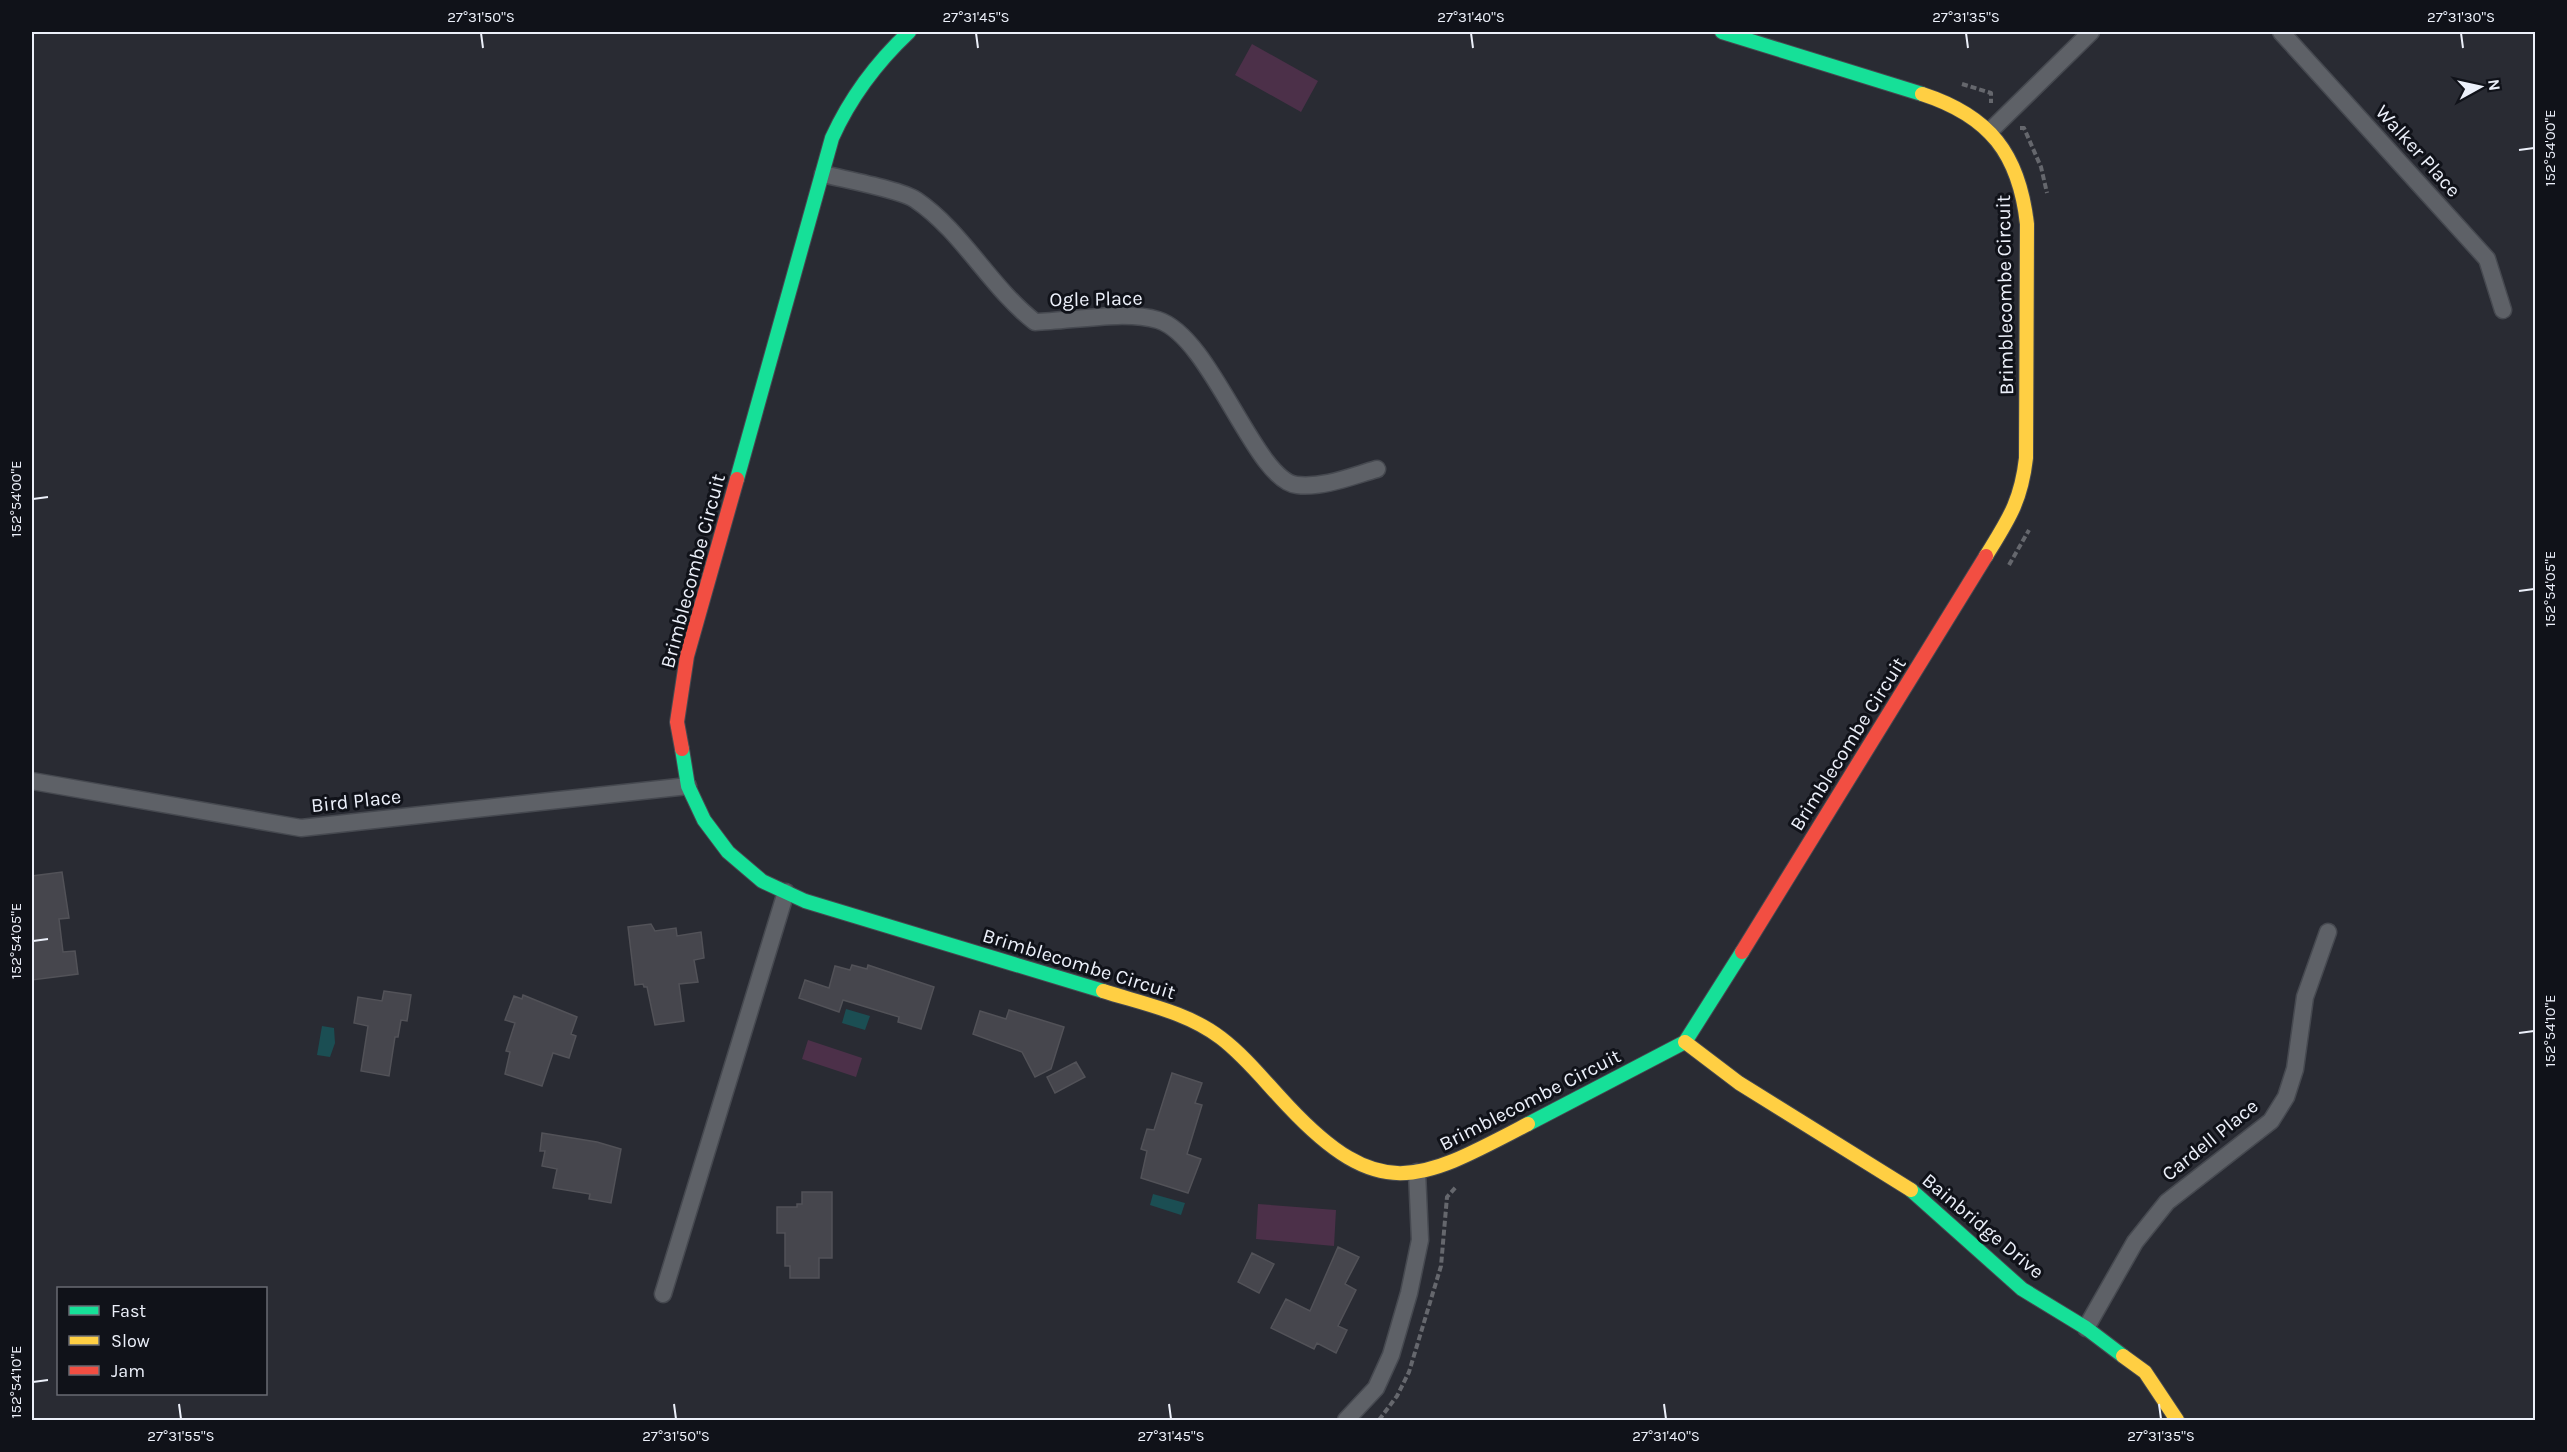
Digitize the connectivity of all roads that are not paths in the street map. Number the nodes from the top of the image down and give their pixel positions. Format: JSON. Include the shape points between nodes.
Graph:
{"nodes":[{"id":1,"x":909,"y":32,"type":"edge"},
{"id":2,"x":1722,"y":32,"type":"edge"},
{"id":3,"x":2091,"y":32,"type":"edge"},
{"id":4,"x":2281,"y":32,"type":"edge"},
{"id":5,"x":1990,"y":131,"type":"junction"},
{"id":6,"x":823,"y":174,"type":"junction"},
{"id":7,"x":2503,"y":310,"type":"dead end"},
{"id":8,"x":1377,"y":469,"type":"dead end"},
{"id":9,"x":32,"y":781,"type":"edge"},
{"id":10,"x":688,"y":786,"type":"junction"},
{"id":11,"x":786,"y":892,"type":"junction"},
{"id":12,"x":2328,"y":932,"type":"dead end"},
{"id":13,"x":1685,"y":1042,"type":"junction"},
{"id":14,"x":1417,"y":1172,"type":"junction"},
{"id":15,"x":663,"y":1294,"type":"dead end"},
{"id":16,"x":2086,"y":1328,"type":"junction"},
{"id":17,"x":1346,"y":1420,"type":"edge"},
{"id":18,"x":2177,"y":1420,"type":"edge"}],
"edges":[{"from":1,"to":6,"type":"street","name":"Brimblecombe Circuit","via":[[857,87],[832,138]]},
{"from":2,"to":5,"type":"street","name":"Brimblecombe Circuit","via":[[1950,103]]},
{"from":3,"to":5,"type":"street"},
{"from":4,"to":7,"type":"street","name":"Walker Place","via":[[2487,259]]},
{"from":5,"to":13,"type":"street","name":"Brimblecombe Circuit","via":[[2016,165],[2027,224],[2026,458],[2016,507]]},
{"from":6,"to":8,"type":"street","name":"Ogle Place","via":[[914,198],[938,217],[1011,304],[1035,322],[1138,316],[1180,331],[1278,476],[1294,485],[1320,484]]},
{"from":6,"to":10,"type":"street","name":"Brimblecombe Circuit","via":[[687,656],[677,722]]},
{"from":9,"to":10,"type":"street","name":"Bird Place","via":[[301,828]]},
{"from":10,"to":11,"type":"street","name":"Brimblecombe Circuit","via":[[704,820],[728,852],[762,882]]},
{"from":11,"to":14,"type":"street","name":"Brimblecombe Circuit","via":[[1181,1015],[1210,1029],[1235,1049],[1316,1134],[1343,1154],[1366,1167],[1394,1174]]},
{"from":11,"to":15,"type":"street"},
{"from":12,"to":16,"type":"street","name":"Cardell Place","via":[[2305,997],[2295,1069],[2286,1097],[2271,1121],[2167,1202],[2135,1242]]},
{"from":13,"to":14,"type":"street","name":"Brimblecombe Circuit","via":[[1455,1163]]},
{"from":13,"to":16,"type":"street","name":"Bainbridge Drive","via":[[1739,1083],[1917,1194],[2022,1289]]},
{"from":14,"to":17,"type":"street","via":[[1420,1240],[1409,1293],[1391,1355],[1376,1388]]},
{"from":16,"to":18,"type":"street","name":"Bainbridge Drive","via":[[2145,1372]]}]}
